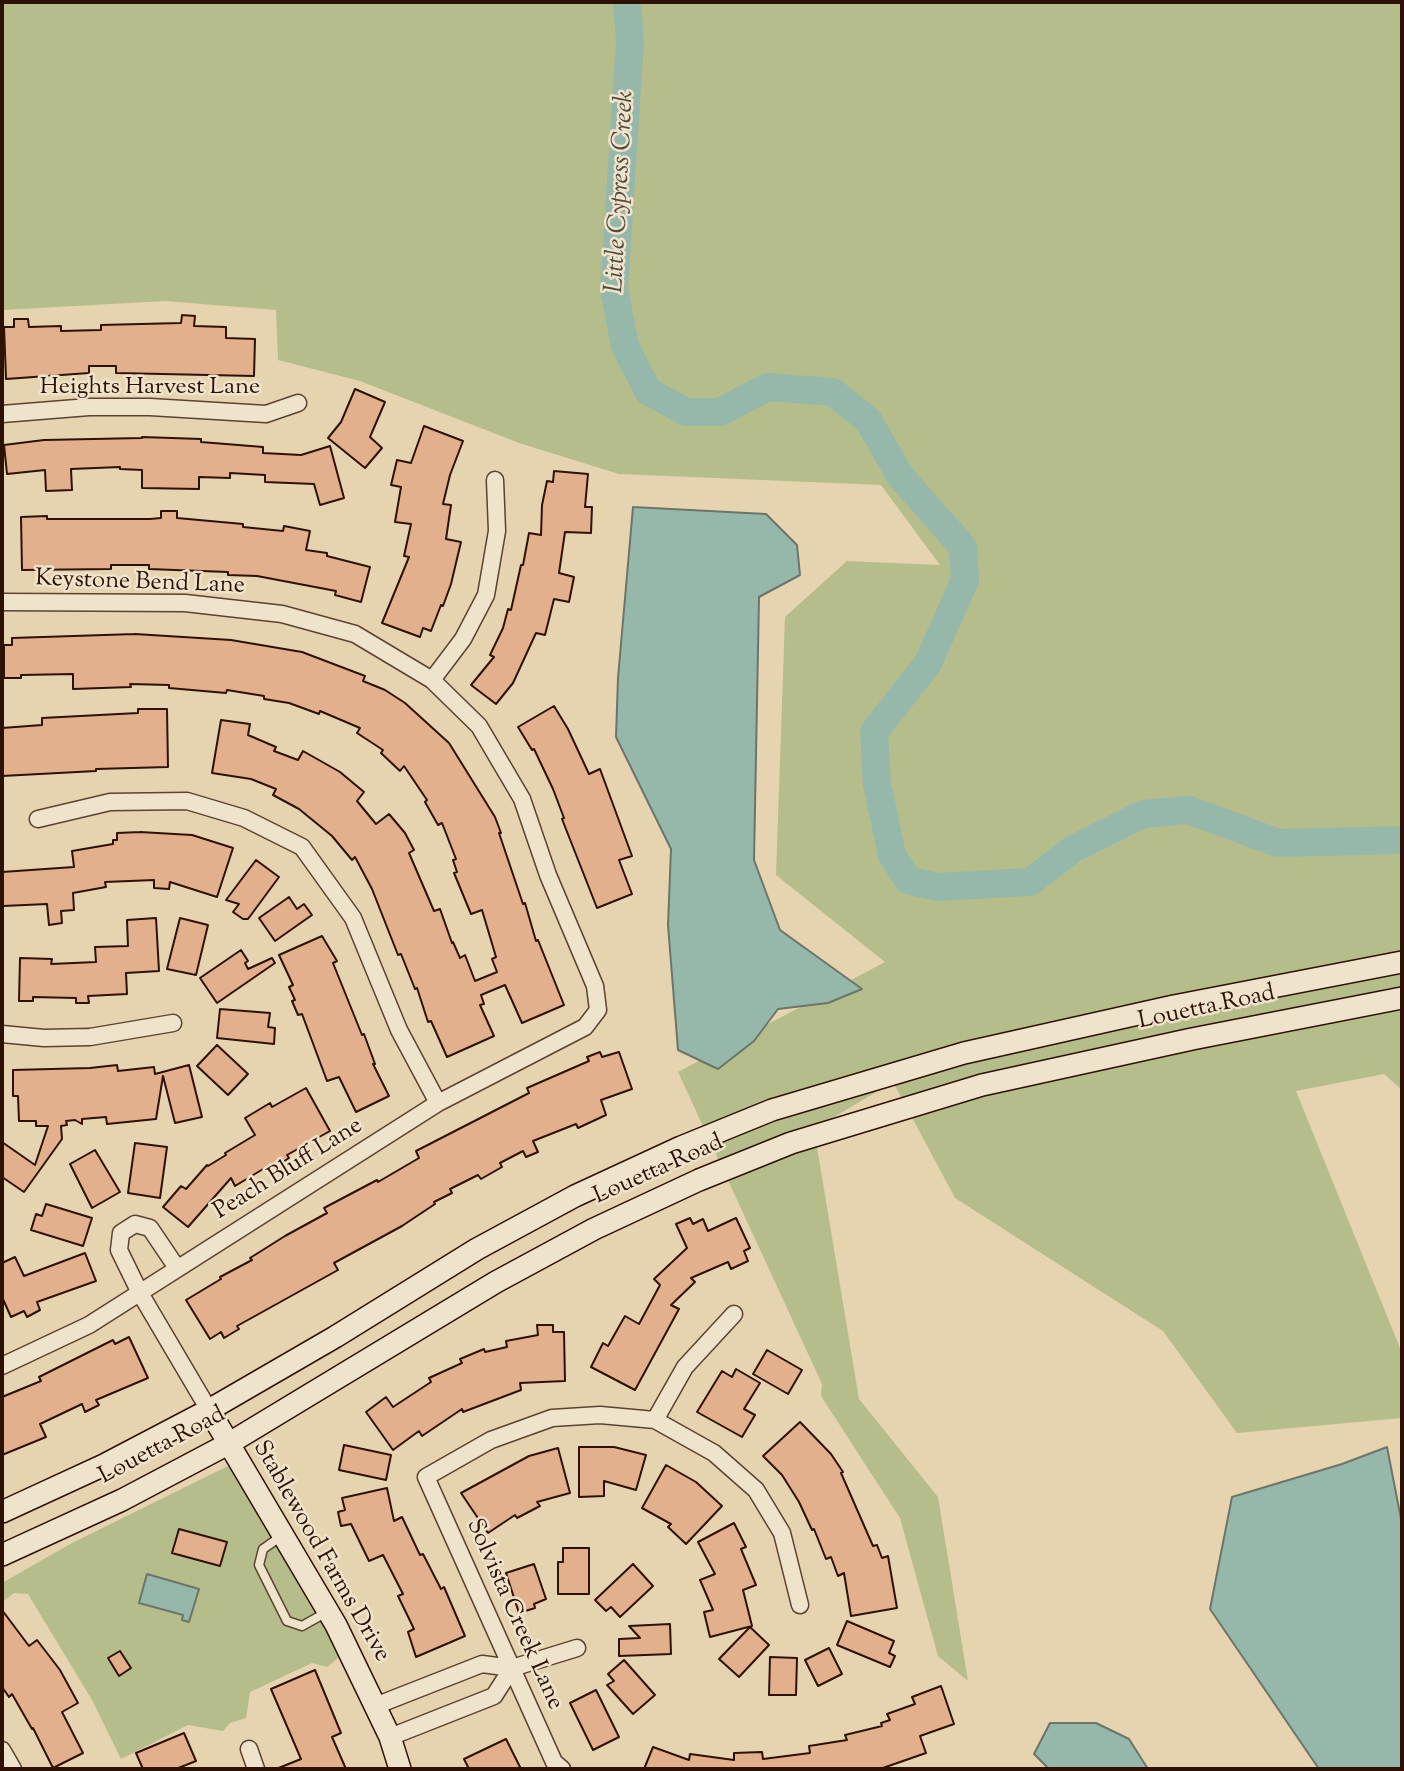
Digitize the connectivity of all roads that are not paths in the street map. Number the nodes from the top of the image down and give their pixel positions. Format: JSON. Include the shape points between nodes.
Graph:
{"nodes":[{"id":1,"x":298,"y":402,"type":"dead end"},
{"id":2,"x":2,"y":414,"type":"edge"},
{"id":3,"x":495,"y":481,"type":"dead end"},
{"id":4,"x":2,"y":601,"type":"edge"},
{"id":5,"x":432,"y":680,"type":"junction"},
{"id":6,"x":38,"y":819,"type":"dead end"},
{"id":7,"x":1402,"y":962,"type":"edge"},
{"id":8,"x":1402,"y":998,"type":"edge"},
{"id":9,"x":598,"y":1010,"type":"joint"},
{"id":10,"x":173,"y":1023,"type":"dead end"},
{"id":11,"x":2,"y":1034,"type":"edge"},
{"id":12,"x":438,"y":1103,"type":"junction"},
{"id":13,"x":177,"y":1268,"type":"junction"},
{"id":14,"x":140,"y":1293,"type":"junction"},
{"id":15,"x":734,"y":1314,"type":"dead end"},
{"id":16,"x":2,"y":1366,"type":"edge"},
{"id":17,"x":209,"y":1410,"type":"junction"},
{"id":18,"x":655,"y":1420,"type":"junction"},
{"id":19,"x":228,"y":1444,"type":"junction"},
{"id":20,"x":2,"y":1512,"type":"edge"},
{"id":21,"x":282,"y":1535,"type":"junction"},
{"id":22,"x":2,"y":1555,"type":"edge"},
{"id":23,"x":800,"y":1605,"type":"dead end"},
{"id":24,"x":328,"y":1611,"type":"junction"},
{"id":25,"x":577,"y":1648,"type":"dead end"},
{"id":26,"x":512,"y":1668,"type":"junction"},
{"id":27,"x":375,"y":1706,"type":"junction"},
{"id":28,"x":390,"y":1737,"type":"junction"},
{"id":29,"x":249,"y":1749,"type":"dead end"},
{"id":30,"x":2,"y":1750,"type":"edge"},
{"id":31,"x":13,"y":1769,"type":"edge"},
{"id":32,"x":256,"y":1769,"type":"edge"},
{"id":33,"x":400,"y":1769,"type":"edge"},
{"id":34,"x":562,"y":1769,"type":"edge"}],
"edges":[{"from":1,"to":2,"type":"street","name":"Heights Harvest Lane","via":[[266,414],[89,407]]},
{"from":3,"to":5,"type":"street","via":[[496,531],[486,594],[463,639]]},
{"from":4,"to":5,"type":"street","name":"Keystone Bend Lane","via":[[185,603],[282,614],[355,634]]},
{"from":5,"to":9,"type":"street","name":"Keystone Bend Lane","via":[[480,726],[522,799],[595,986]]},
{"from":6,"to":12,"type":"street","via":[[110,802],[187,801],[244,818],[302,847],[353,918],[399,1030]]},
{"from":7,"to":17,"type":"main road","name":"Louetta Road","via":[[1186,1003],[964,1053],[772,1110],[563,1203],[477,1249]]},
{"from":8,"to":19,"type":"main road","name":"Louetta Road","via":[[982,1085],[791,1143],[581,1236],[496,1282]]},
{"from":9,"to":12,"type":"street","name":"Peach Bluff Lane","via":[[585,1027]]},
{"from":10,"to":11,"type":"street","via":[[90,1037]]},
{"from":12,"to":13,"type":"street","name":"Peach Bluff Lane"},
{"from":13,"to":14,"type":"street","name":"Peach Bluff Lane"},
{"from":13,"to":14,"type":"street","name":"Stablewood Farms Drive","via":[[150,1228],[135,1224],[121,1233],[118,1251]]},
{"from":14,"to":16,"type":"street","name":"Peach Bluff Lane","via":[[89,1325]]},
{"from":14,"to":17,"type":"street","name":"Stablewood Farms Drive"},
{"from":15,"to":18,"type":"street","via":[[685,1367]]},
{"from":17,"to":19,"type":"main road","name":"Stablewood Farms Drive"},
{"from":17,"to":20,"type":"main road","name":"Louetta Road"},
{"from":18,"to":23,"type":"street","via":[[714,1453],[756,1490],[782,1533]]},
{"from":18,"to":26,"type":"street","name":"Solvista Creek Lane","via":[[600,1415],[552,1418],[491,1440],[426,1477]]},
{"from":19,"to":21,"type":"main road","name":"Stablewood Farms Drive"},
{"from":19,"to":22,"type":"main road","name":"Louetta Road","via":[[122,1500]]},
{"from":21,"to":24,"type":"main road","name":"Stablewood Farms Drive"},
{"from":21,"to":24,"type":"lane","via":[[263,1549],[259,1565],[287,1621],[302,1626]]},
{"from":24,"to":27,"type":"main road","name":"Stablewood Farms Drive"},
{"from":25,"to":26,"type":"street"},
{"from":26,"to":27,"type":"street","via":[[482,1664]]},
{"from":26,"to":28,"type":"street","via":[[494,1696]]},
{"from":26,"to":34,"type":"street","name":"Solvista Creek Lane","via":[[554,1762]]},
{"from":27,"to":28,"type":"main road","name":"Stablewood Farms Drive"},
{"from":28,"to":33,"type":"main road","name":"Stablewood Farms Drive"},
{"from":29,"to":32,"type":"street"},
{"from":30,"to":31,"type":"street"}]}
